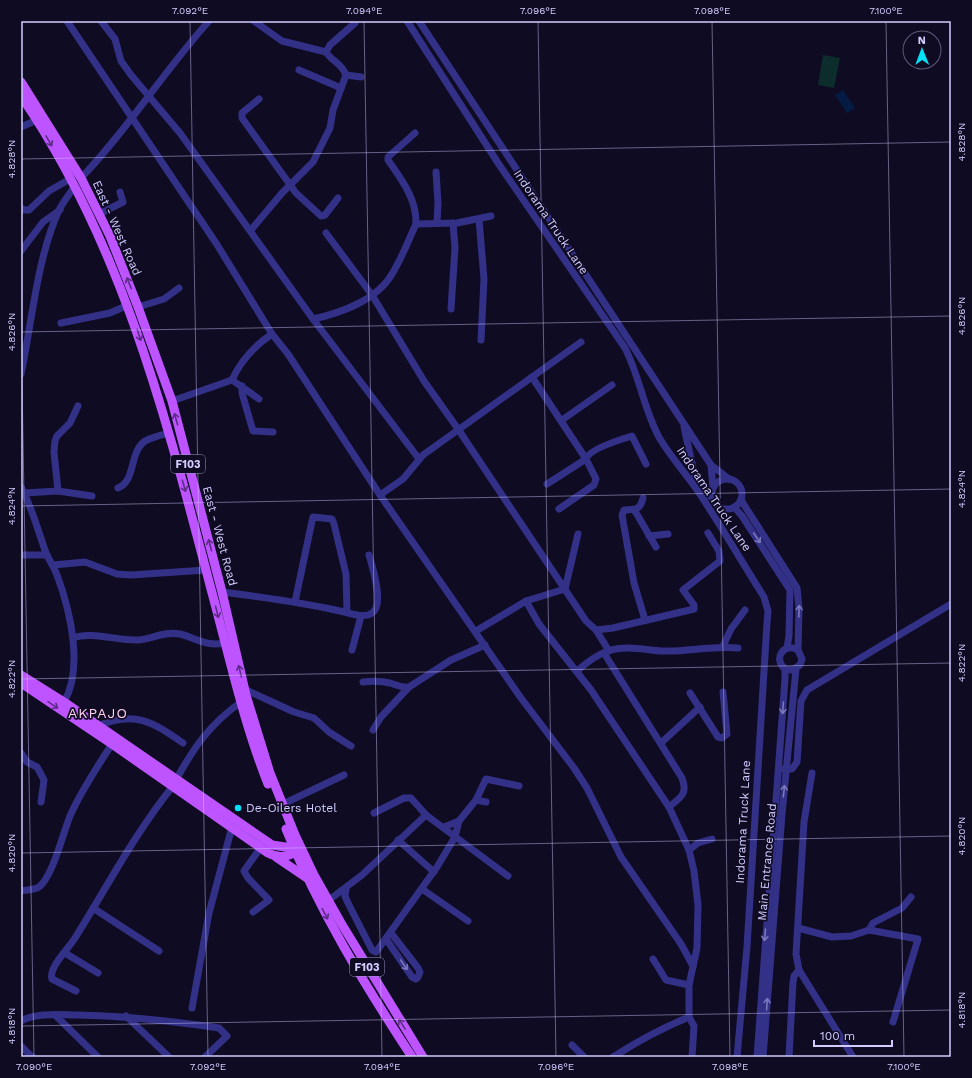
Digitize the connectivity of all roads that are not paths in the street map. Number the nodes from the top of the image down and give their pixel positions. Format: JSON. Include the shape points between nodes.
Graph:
{"nodes":[{"id":1,"x":67,"y":21,"type":"edge"},
{"id":2,"x":101,"y":21,"type":"edge"},
{"id":3,"x":209,"y":21,"type":"edge"},
{"id":4,"x":254,"y":21,"type":"edge"},
{"id":5,"x":407,"y":21,"type":"edge"},
{"id":6,"x":419,"y":21,"type":"edge"},
{"id":7,"x":355,"y":23,"type":"dead end"},
{"id":8,"x":326,"y":52,"type":"junction"},
{"id":9,"x":299,"y":70,"type":"dead end"},
{"id":10,"x":346,"y":75,"type":"junction"},
{"id":11,"x":361,"y":77,"type":"dead end"},
{"id":12,"x":21,"y":82,"type":"edge"},
{"id":13,"x":341,"y":88,"type":"junction"},
{"id":14,"x":21,"y":96,"type":"edge"},
{"id":15,"x":148,"y":96,"type":"junction"},
{"id":16,"x":259,"y":99,"type":"dead end"},
{"id":17,"x":132,"y":118,"type":"junction"},
{"id":18,"x":37,"y":120,"type":"junction"},
{"id":19,"x":21,"y":127,"type":"edge"},
{"id":20,"x":416,"y":133,"type":"dead end"},
{"id":21,"x":436,"y":172,"type":"dead end"},
{"id":22,"x":81,"y":178,"type":"junction"},
{"id":23,"x":72,"y":183,"type":"junction"},
{"id":24,"x":290,"y":184,"type":"junction"},
{"id":25,"x":120,"y":192,"type":"dead end"},
{"id":26,"x":338,"y":198,"type":"dead end"},
{"id":27,"x":21,"y":208,"type":"edge"},
{"id":28,"x":60,"y":210,"type":"junction"},
{"id":29,"x":99,"y":214,"type":"junction"},
{"id":30,"x":492,"y":216,"type":"dead end"},
{"id":31,"x":479,"y":219,"type":"junction"},
{"id":32,"x":437,"y":222,"type":"junction"},
{"id":33,"x":453,"y":223,"type":"junction"},
{"id":34,"x":416,"y":224,"type":"junction"},
{"id":35,"x":251,"y":230,"type":"junction"},
{"id":36,"x":326,"y":233,"type":"dead end"},
{"id":37,"x":21,"y":251,"type":"edge"},
{"id":38,"x":179,"y":288,"type":"dead end"},
{"id":39,"x":372,"y":295,"type":"junction"},
{"id":40,"x":128,"y":305,"type":"junction"},
{"id":41,"x":138,"y":307,"type":"junction"},
{"id":42,"x":451,"y":309,"type":"dead end"},
{"id":43,"x":313,"y":319,"type":"junction"},
{"id":44,"x":61,"y":324,"type":"dead end"},
{"id":45,"x":621,"y":327,"type":"junction"},
{"id":46,"x":611,"y":330,"type":"junction"},
{"id":47,"x":272,"y":334,"type":"junction"},
{"id":48,"x":481,"y":340,"type":"dead end"},
{"id":49,"x":581,"y":342,"type":"dead end"},
{"id":50,"x":21,"y":374,"type":"edge"},
{"id":51,"x":532,"y":377,"type":"junction"},
{"id":52,"x":232,"y":380,"type":"junction"},
{"id":53,"x":612,"y":385,"type":"dead end"},
{"id":54,"x":242,"y":386,"type":"junction"},
{"id":55,"x":259,"y":399,"type":"dead end"},
{"id":56,"x":172,"y":401,"type":"junction"},
{"id":57,"x":78,"y":406,"type":"dead end"},
{"id":58,"x":562,"y":420,"type":"junction"},
{"id":59,"x":683,"y":423,"type":"junction"},
{"id":60,"x":458,"y":429,"type":"junction"},
{"id":61,"x":274,"y":432,"type":"dead end"},
{"id":62,"x":169,"y":433,"type":"junction"},
{"id":63,"x":419,"y":459,"type":"junction"},
{"id":64,"x":586,"y":459,"type":"junction"},
{"id":65,"x":646,"y":464,"type":"dead end"},
{"id":66,"x":711,"y":465,"type":"junction"},
{"id":67,"x":729,"y":479,"type":"junction"},
{"id":68,"x":547,"y":484,"type":"dead end"},
{"id":69,"x":118,"y":488,"type":"dead end"},
{"id":70,"x":714,"y":488,"type":"junction"},
{"id":71,"x":23,"y":490,"type":"edge"},
{"id":72,"x":58,"y":491,"type":"junction"},
{"id":73,"x":698,"y":491,"type":"junction"},
{"id":74,"x":380,"y":495,"type":"junction"},
{"id":75,"x":92,"y":496,"type":"dead end"},
{"id":76,"x":713,"y":497,"type":"junction"},
{"id":77,"x":642,"y":498,"type":"dead end"},
{"id":78,"x":741,"y":500,"type":"junction"},
{"id":79,"x":734,"y":507,"type":"junction"},
{"id":80,"x":559,"y":509,"type":"dead end"},
{"id":81,"x":635,"y":510,"type":"junction"},
{"id":82,"x":578,"y":534,"type":"dead end"},
{"id":83,"x":668,"y":534,"type":"dead end"},
{"id":84,"x":708,"y":534,"type":"dead end"},
{"id":85,"x":648,"y":536,"type":"junction"},
{"id":86,"x":656,"y":548,"type":"dead end"},
{"id":87,"x":21,"y":555,"type":"edge"},
{"id":88,"x":47,"y":555,"type":"junction"},
{"id":89,"x":369,"y":555,"type":"dead end"},
{"id":90,"x":53,"y":565,"type":"junction"},
{"id":91,"x":206,"y":570,"type":"junction"},
{"id":92,"x":565,"y":589,"type":"junction"},
{"id":93,"x":222,"y":592,"type":"junction"},
{"id":94,"x":526,"y":601,"type":"junction"},
{"id":95,"x":295,"y":602,"type":"junction"},
{"id":96,"x":951,"y":604,"type":"edge"},
{"id":97,"x":745,"y":610,"type":"dead end"},
{"id":98,"x":347,"y":612,"type":"junction"},
{"id":99,"x":361,"y":616,"type":"junction"},
{"id":100,"x":645,"y":620,"type":"junction"},
{"id":101,"x":596,"y":630,"type":"junction"},
{"id":102,"x":476,"y":631,"type":"junction"},
{"id":103,"x":73,"y":638,"type":"junction"},
{"id":104,"x":224,"y":643,"type":"junction"},
{"id":105,"x":485,"y":645,"type":"junction"},
{"id":106,"x":723,"y":646,"type":"junction"},
{"id":107,"x":738,"y":648,"type":"dead end"},
{"id":108,"x":787,"y":648,"type":"junction"},
{"id":109,"x":352,"y":650,"type":"dead end"},
{"id":110,"x":798,"y":650,"type":"junction"},
{"id":111,"x":606,"y":652,"type":"junction"},
{"id":112,"x":785,"y":669,"type":"junction"},
{"id":113,"x":796,"y":669,"type":"junction"},
{"id":114,"x":577,"y":671,"type":"junction"},
{"id":115,"x":21,"y":675,"type":"edge"},
{"id":116,"x":363,"y":682,"type":"dead end"},
{"id":117,"x":21,"y":683,"type":"edge"},
{"id":118,"x":409,"y":687,"type":"junction"},
{"id":119,"x":244,"y":689,"type":"junction"},
{"id":120,"x":723,"y":692,"type":"dead end"},
{"id":121,"x":690,"y":693,"type":"dead end"},
{"id":122,"x":64,"y":702,"type":"junction"},
{"id":123,"x":241,"y":702,"type":"junction"},
{"id":124,"x":700,"y":707,"type":"junction"},
{"id":125,"x":98,"y":726,"type":"junction"},
{"id":126,"x":373,"y":730,"type":"dead end"},
{"id":127,"x":183,"y":742,"type":"dead end"},
{"id":128,"x":661,"y":743,"type":"junction"},
{"id":129,"x":112,"y":744,"type":"junction"},
{"id":130,"x":351,"y":746,"type":"dead end"},
{"id":131,"x":21,"y":753,"type":"edge"},
{"id":132,"x":779,"y":768,"type":"junction"},
{"id":133,"x":787,"y":769,"type":"junction"},
{"id":134,"x":812,"y":773,"type":"dead end"},
{"id":135,"x":344,"y":775,"type":"dead end"},
{"id":136,"x":175,"y":783,"type":"junction"},
{"id":137,"x":519,"y":786,"type":"dead end"},
{"id":138,"x":476,"y":800,"type":"junction"},
{"id":139,"x":42,"y":802,"type":"dead end"},
{"id":140,"x":486,"y":802,"type":"dead end"},
{"id":141,"x":283,"y":804,"type":"junction"},
{"id":142,"x":669,"y":807,"type":"junction"},
{"id":143,"x":374,"y":813,"type":"dead end"},
{"id":144,"x":426,"y":815,"type":"junction"},
{"id":145,"x":459,"y":822,"type":"junction"},
{"id":146,"x":285,"y":825,"type":"junction"},
{"id":147,"x":444,"y":826,"type":"junction"},
{"id":148,"x":232,"y":827,"type":"junction"},
{"id":149,"x":455,"y":837,"type":"junction"},
{"id":150,"x":712,"y":839,"type":"dead end"},
{"id":151,"x":398,"y":840,"type":"junction"},
{"id":152,"x":272,"y":845,"type":"junction"},
{"id":153,"x":261,"y":847,"type":"junction"},
{"id":154,"x":297,"y":848,"type":"junction"},
{"id":155,"x":689,"y":850,"type":"junction"},
{"id":156,"x":276,"y":857,"type":"junction"},
{"id":157,"x":434,"y":872,"type":"junction"},
{"id":158,"x":508,"y":876,"type":"dead end"},
{"id":159,"x":311,"y":877,"type":"junction"},
{"id":160,"x":346,"y":889,"type":"junction"},
{"id":161,"x":422,"y":889,"type":"junction"},
{"id":162,"x":21,"y":891,"type":"edge"},
{"id":163,"x":911,"y":897,"type":"dead end"},
{"id":164,"x":329,"y":900,"type":"junction"},
{"id":165,"x":93,"y":908,"type":"junction"},
{"id":166,"x":253,"y":912,"type":"dead end"},
{"id":167,"x":468,"y":921,"type":"dead end"},
{"id":168,"x":798,"y":928,"type":"junction"},
{"id":169,"x":869,"y":930,"type":"junction"},
{"id":170,"x":388,"y":936,"type":"junction"},
{"id":171,"x":158,"y":951,"type":"dead end"},
{"id":172,"x":65,"y":953,"type":"junction"},
{"id":173,"x":653,"y":959,"type":"dead end"},
{"id":174,"x":693,"y":966,"type":"junction"},
{"id":175,"x":799,"y":970,"type":"junction"},
{"id":176,"x":98,"y":973,"type":"dead end"},
{"id":177,"x":689,"y":985,"type":"junction"},
{"id":178,"x":76,"y":991,"type":"dead end"},
{"id":179,"x":192,"y":1008,"type":"dead end"},
{"id":180,"x":55,"y":1015,"type":"junction"},
{"id":181,"x":126,"y":1016,"type":"junction"},
{"id":182,"x":689,"y":1017,"type":"junction"},
{"id":183,"x":21,"y":1021,"type":"edge"},
{"id":184,"x":893,"y":1022,"type":"dead end"},
{"id":185,"x":572,"y":1045,"type":"dead end"},
{"id":186,"x":21,"y":1046,"type":"edge"},
{"id":187,"x":32,"y":1057,"type":"edge"},
{"id":188,"x":98,"y":1057,"type":"edge"},
{"id":189,"x":168,"y":1057,"type":"edge"},
{"id":190,"x":205,"y":1057,"type":"edge"},
{"id":191,"x":412,"y":1057,"type":"edge"},
{"id":192,"x":423,"y":1057,"type":"edge"},
{"id":193,"x":584,"y":1057,"type":"edge"},
{"id":194,"x":613,"y":1057,"type":"edge"},
{"id":195,"x":692,"y":1057,"type":"edge"},
{"id":196,"x":737,"y":1057,"type":"edge"},
{"id":197,"x":757,"y":1057,"type":"edge"},
{"id":198,"x":763,"y":1057,"type":"edge"},
{"id":199,"x":789,"y":1057,"type":"edge"},
{"id":200,"x":853,"y":1057,"type":"edge"}],
"edges":[{"from":1,"to":17,"type":"street"},
{"from":2,"to":15,"type":"street","via":[[115,39],[121,61]]},
{"from":3,"to":15,"type":"street"},
{"from":4,"to":8,"type":"street","via":[[282,41]]},
{"from":5,"to":46,"type":"street","name":"Indorama Truck Lane","via":[[498,163]]},
{"from":6,"to":45,"type":"street"},
{"from":7,"to":8,"type":"street","via":[[330,45]]},
{"from":8,"to":10,"type":"street","via":[[341,64]]},
{"from":9,"to":13,"type":"street"},
{"from":10,"to":11,"type":"street"},
{"from":10,"to":13,"type":"street"},
{"from":12,"to":22,"type":"main road","name":"East - West Road","number":"F103"},
{"from":13,"to":24,"type":"street","via":[[330,128],[320,149],[313,162]]},
{"from":14,"to":18,"type":"main road","name":"East - West Road","number":"F103"},
{"from":15,"to":17,"type":"street"},
{"from":15,"to":35,"type":"street","via":[[180,133]]},
{"from":16,"to":24,"type":"street","via":[[242,113],[242,118]]},
{"from":17,"to":22,"type":"street"},
{"from":17,"to":47,"type":"street","via":[[216,243]]},
{"from":18,"to":19,"type":"street"},
{"from":18,"to":23,"type":"main road","name":"East - West Road","number":"F103","one_way":true},
{"from":20,"to":34,"type":"street","via":[[392,153],[388,160],[412,200],[417,217]]},
{"from":21,"to":32,"type":"street"},
{"from":22,"to":29,"type":"main road","name":"East - West Road","number":"F103"},
{"from":23,"to":27,"type":"street","via":[[49,191],[29,210]]},
{"from":23,"to":28,"type":"street"},
{"from":23,"to":40,"type":"main road","name":"East - West Road","number":"F103","via":[[102,243]]},
{"from":24,"to":26,"type":"street","via":[[321,216],[325,215]]},
{"from":24,"to":35,"type":"street"},
{"from":25,"to":29,"type":"street","via":[[123,202]]},
{"from":28,"to":37,"type":"street","via":[[43,222]]},
{"from":28,"to":50,"type":"street","via":[[39,279]]},
{"from":41,"to":29,"type":"main road","name":"East - West Road","number":"F103","one_way":true},
{"from":30,"to":31,"type":"street"},
{"from":31,"to":33,"type":"street"},
{"from":31,"to":48,"type":"street","via":[[484,279]]},
{"from":32,"to":33,"type":"street"},
{"from":32,"to":34,"type":"street"},
{"from":33,"to":42,"type":"street","via":[[455,248]]},
{"from":34,"to":39,"type":"street","via":[[392,275]]},
{"from":35,"to":43,"type":"street"},
{"from":36,"to":39,"type":"street"},
{"from":38,"to":41,"type":"street","via":[[164,299]]},
{"from":39,"to":43,"type":"street","via":[[347,309]]},
{"from":39,"to":60,"type":"street","via":[[424,381]]},
{"from":40,"to":44,"type":"street","via":[[110,313]]},
{"from":40,"to":62,"type":"main road","name":"East - West Road","number":"F103","one_way":true},
{"from":41,"to":56,"type":"main road","name":"East - West Road","number":"F103"},
{"from":43,"to":63,"type":"street"},
{"from":45,"to":46,"type":"street"},
{"from":45,"to":59,"type":"street"},
{"from":46,"to":73,"type":"street","name":"Indorama Truck Lane","via":[[634,365],[649,413],[661,440]]},
{"from":47,"to":52,"type":"street","via":[[248,352]]},
{"from":47,"to":74,"type":"street","via":[[288,354]]},
{"from":49,"to":51,"type":"street"},
{"from":51,"to":58,"type":"street"},
{"from":51,"to":60,"type":"street"},
{"from":52,"to":54,"type":"street"},
{"from":52,"to":56,"type":"street"},
{"from":53,"to":58,"type":"street"},
{"from":54,"to":55,"type":"street"},
{"from":54,"to":61,"type":"street","via":[[253,431]]},
{"from":93,"to":56,"type":"main road","name":"East - West Road","number":"F103","one_way":true},
{"from":57,"to":72,"type":"street","via":[[70,423],[55,441]]},
{"from":58,"to":64,"type":"street"},
{"from":59,"to":66,"type":"street"},
{"from":59,"to":73,"type":"street"},
{"from":60,"to":63,"type":"street"},
{"from":60,"to":92,"type":"street"},
{"from":62,"to":69,"type":"street","via":[[142,444],[127,482]]},
{"from":62,"to":91,"type":"main road","name":"East - West Road","number":"F103","one_way":true},
{"from":63,"to":74,"type":"street","via":[[403,479]]},
{"from":64,"to":65,"type":"street","via":[[601,448],[632,436]]},
{"from":64,"to":68,"type":"street"},
{"from":64,"to":80,"type":"street","via":[[594,472],[596,482]]},
{"from":66,"to":67,"type":"street"},
{"from":66,"to":70,"type":"street"},
{"from":67,"to":70,"type":"street","via":[[720,481]]},
{"from":67,"to":78,"type":"street","via":[[741,488]]},
{"from":70,"to":76,"type":"street"},
{"from":71,"to":72,"type":"street"},
{"from":71,"to":88,"type":"street"},
{"from":72,"to":75,"type":"street"},
{"from":73,"to":76,"type":"street"},
{"from":73,"to":196,"type":"street","name":"Indorama Truck Lane","via":[[764,597],[768,611],[747,947]]},
{"from":74,"to":102,"type":"street"},
{"from":76,"to":79,"type":"street","via":[[721,507]]},
{"from":77,"to":81,"type":"street","via":[[639,508]]},
{"from":78,"to":79,"type":"street"},
{"from":110,"to":78,"type":"street","one_way":true,"via":[[797,588]]},
{"from":79,"to":108,"type":"street","one_way":true,"via":[[790,590]]},
{"from":81,"to":85,"type":"street"},
{"from":81,"to":100,"type":"street","via":[[624,510],[622,515],[634,583]]},
{"from":82,"to":92,"type":"street"},
{"from":83,"to":85,"type":"street"},
{"from":84,"to":100,"type":"street","via":[[719,552],[720,561],[683,590],[694,605],[694,609]]},
{"from":85,"to":86,"type":"street"},
{"from":87,"to":88,"type":"street"},
{"from":88,"to":90,"type":"street"},
{"from":89,"to":99,"type":"street","via":[[375,575],[377,603],[372,614]]},
{"from":90,"to":91,"type":"street","via":[[85,562],[117,574],[131,575]]},
{"from":90,"to":103,"type":"street"},
{"from":91,"to":104,"type":"main road","name":"East - West Road","number":"F103","one_way":true},
{"from":92,"to":94,"type":"street"},
{"from":92,"to":101,"type":"street"},
{"from":93,"to":95,"type":"street"},
{"from":119,"to":93,"type":"main road","name":"East - West Road","number":"F103","one_way":true},
{"from":94,"to":102,"type":"street"},
{"from":94,"to":114,"type":"street","via":[[539,624]]},
{"from":95,"to":98,"type":"street"},
{"from":95,"to":98,"type":"street","via":[[313,517],[317,516],[332,519],[334,524],[346,574]]},
{"from":96,"to":133,"type":"street","via":[[807,690],[801,701],[797,762],[792,769]]},
{"from":97,"to":106,"type":"street","via":[[731,629]]},
{"from":98,"to":99,"type":"street"},
{"from":99,"to":109,"type":"street"},
{"from":100,"to":101,"type":"street"},
{"from":101,"to":111,"type":"street"},
{"from":102,"to":105,"type":"street"},
{"from":103,"to":104,"type":"street","via":[[87,636],[139,640],[168,633],[180,634],[209,644]]},
{"from":103,"to":122,"type":"street","via":[[73,680]]},
{"from":104,"to":123,"type":"main road","name":"East - West Road","number":"F103"},
{"from":105,"to":118,"type":"street","via":[[450,660]]},
{"from":105,"to":174,"type":"street","via":[[587,788],[621,857]]},
{"from":106,"to":107,"type":"street"},
{"from":106,"to":111,"type":"street","via":[[671,651],[622,649]]},
{"from":108,"to":110,"type":"street"},
{"from":108,"to":112,"type":"street","via":[[781,652],[779,658]]},
{"from":110,"to":113,"type":"street","via":[[802,662]]},
{"from":111,"to":114,"type":"street"},
{"from":111,"to":128,"type":"street"},
{"from":112,"to":113,"type":"street"},
{"from":112,"to":132,"type":"street","one_way":true},
{"from":113,"to":133,"type":"street","name":"Main Entrance Road"},
{"from":114,"to":142,"type":"street"},
{"from":115,"to":122,"type":"main road"},
{"from":116,"to":118,"type":"street","via":[[376,681]]},
{"from":117,"to":129,"type":"main road","one_way":true},
{"from":118,"to":126,"type":"street","via":[[381,717]]},
{"from":119,"to":130,"type":"street","via":[[294,712],[314,718],[329,732]]},
{"from":119,"to":141,"type":"main road","name":"East - West Road","number":"F103","via":[[270,773]]},
{"from":120,"to":124,"type":"street","via":[[726,734],[724,737],[718,737]]},
{"from":121,"to":124,"type":"street"},
{"from":122,"to":125,"type":"main road"},
{"from":123,"to":136,"type":"street","via":[[223,715],[201,738]]},
{"from":123,"to":146,"type":"main road","name":"East - West Road","number":"F103","via":[[264,775]]},
{"from":124,"to":128,"type":"street"},
{"from":125,"to":127,"type":"street","via":[[114,719],[137,719],[161,727]]},
{"from":125,"to":136,"type":"main road"},
{"from":128,"to":142,"type":"street","via":[[685,786],[683,794]]},
{"from":129,"to":136,"type":"main road"},
{"from":129,"to":162,"type":"street","via":[[73,811],[55,861],[42,883],[38,887]]},
{"from":131,"to":139,"type":"street","via":[[27,762],[37,767],[44,780]]},
{"from":132,"to":133,"type":"street"},
{"from":132,"to":197,"type":"street","one_way":true},
{"from":198,"to":133,"type":"street","name":"Main Entrance Road","one_way":true},
{"from":134,"to":168,"type":"street","via":[[804,822]]},
{"from":135,"to":141,"type":"street"},
{"from":136,"to":148,"type":"main road"},
{"from":136,"to":152,"type":"main road"},
{"from":136,"to":165,"type":"street","via":[[155,808]]},
{"from":137,"to":138,"type":"street","via":[[486,779]]},
{"from":138,"to":140,"type":"street"},
{"from":138,"to":145,"type":"street"},
{"from":141,"to":154,"type":"main road","name":"East - West Road","number":"F103"},
{"from":142,"to":155,"type":"street"},
{"from":143,"to":144,"type":"street","via":[[408,797],[413,799]]},
{"from":144,"to":147,"type":"street"},
{"from":144,"to":151,"type":"street"},
{"from":145,"to":147,"type":"street"},
{"from":145,"to":149,"type":"street"},
{"from":146,"to":152,"type":"main road","via":[[282,841]]},
{"from":146,"to":154,"type":"main road","name":"East - West Road","number":"F103"},
{"from":147,"to":149,"type":"street"},
{"from":148,"to":153,"type":"main road"},
{"from":148,"to":179,"type":"street","via":[[209,913]]},
{"from":149,"to":157,"type":"street"},
{"from":149,"to":158,"type":"street"},
{"from":150,"to":155,"type":"street","via":[[698,843]]},
{"from":151,"to":157,"type":"street"},
{"from":151,"to":160,"type":"street"},
{"from":152,"to":154,"type":"main road"},
{"from":153,"to":156,"type":"main road"},
{"from":153,"to":166,"type":"street","via":[[244,871],[269,900]]},
{"from":154,"to":156,"type":"main road","via":[[282,858]]},
{"from":154,"to":159,"type":"main road","name":"East - West Road","number":"F103"},
{"from":155,"to":174,"type":"street","via":[[698,905],[697,948]]},
{"from":156,"to":159,"type":"main road"},
{"from":157,"to":161,"type":"street"},
{"from":159,"to":164,"type":"main road","number":"F103"},
{"from":159,"to":191,"type":"main road","number":"F103","one_way":true,"via":[[350,959]]},
{"from":160,"to":164,"type":"street"},
{"from":160,"to":170,"type":"street","via":[[345,896],[372,950],[378,950]]},
{"from":161,"to":167,"type":"street"},
{"from":161,"to":170,"type":"street"},
{"from":163,"to":169,"type":"street","via":[[902,908],[873,923]]},
{"from":192,"to":164,"type":"main road","number":"F103","one_way":true},
{"from":165,"to":171,"type":"street"},
{"from":165,"to":172,"type":"street"},
{"from":168,"to":169,"type":"street","via":[[832,937],[852,936]]},
{"from":168,"to":175,"type":"street","via":[[796,954]]},
{"from":169,"to":184,"type":"street","via":[[918,939]]},
{"from":170,"to":170,"type":"street","one_way":true,"via":[[412,977],[416,979],[420,972],[418,968]]},
{"from":172,"to":176,"type":"street"},
{"from":172,"to":178,"type":"street","via":[[50,974],[55,982]]},
{"from":173,"to":177,"type":"street","via":[[666,980]]},
{"from":174,"to":177,"type":"street"},
{"from":175,"to":199,"type":"street","via":[[793,982]]},
{"from":175,"to":200,"type":"street"},
{"from":177,"to":182,"type":"street"},
{"from":180,"to":181,"type":"street"},
{"from":180,"to":183,"type":"street","via":[[32,1016]]},
{"from":180,"to":188,"type":"street"},
{"from":181,"to":189,"type":"street"},
{"from":181,"to":190,"type":"street","via":[[219,1028],[227,1036]]},
{"from":182,"to":194,"type":"street","via":[[649,1035]]},
{"from":182,"to":195,"type":"street","via":[[694,1026]]},
{"from":185,"to":193,"type":"street"},
{"from":186,"to":187,"type":"street"}]}
